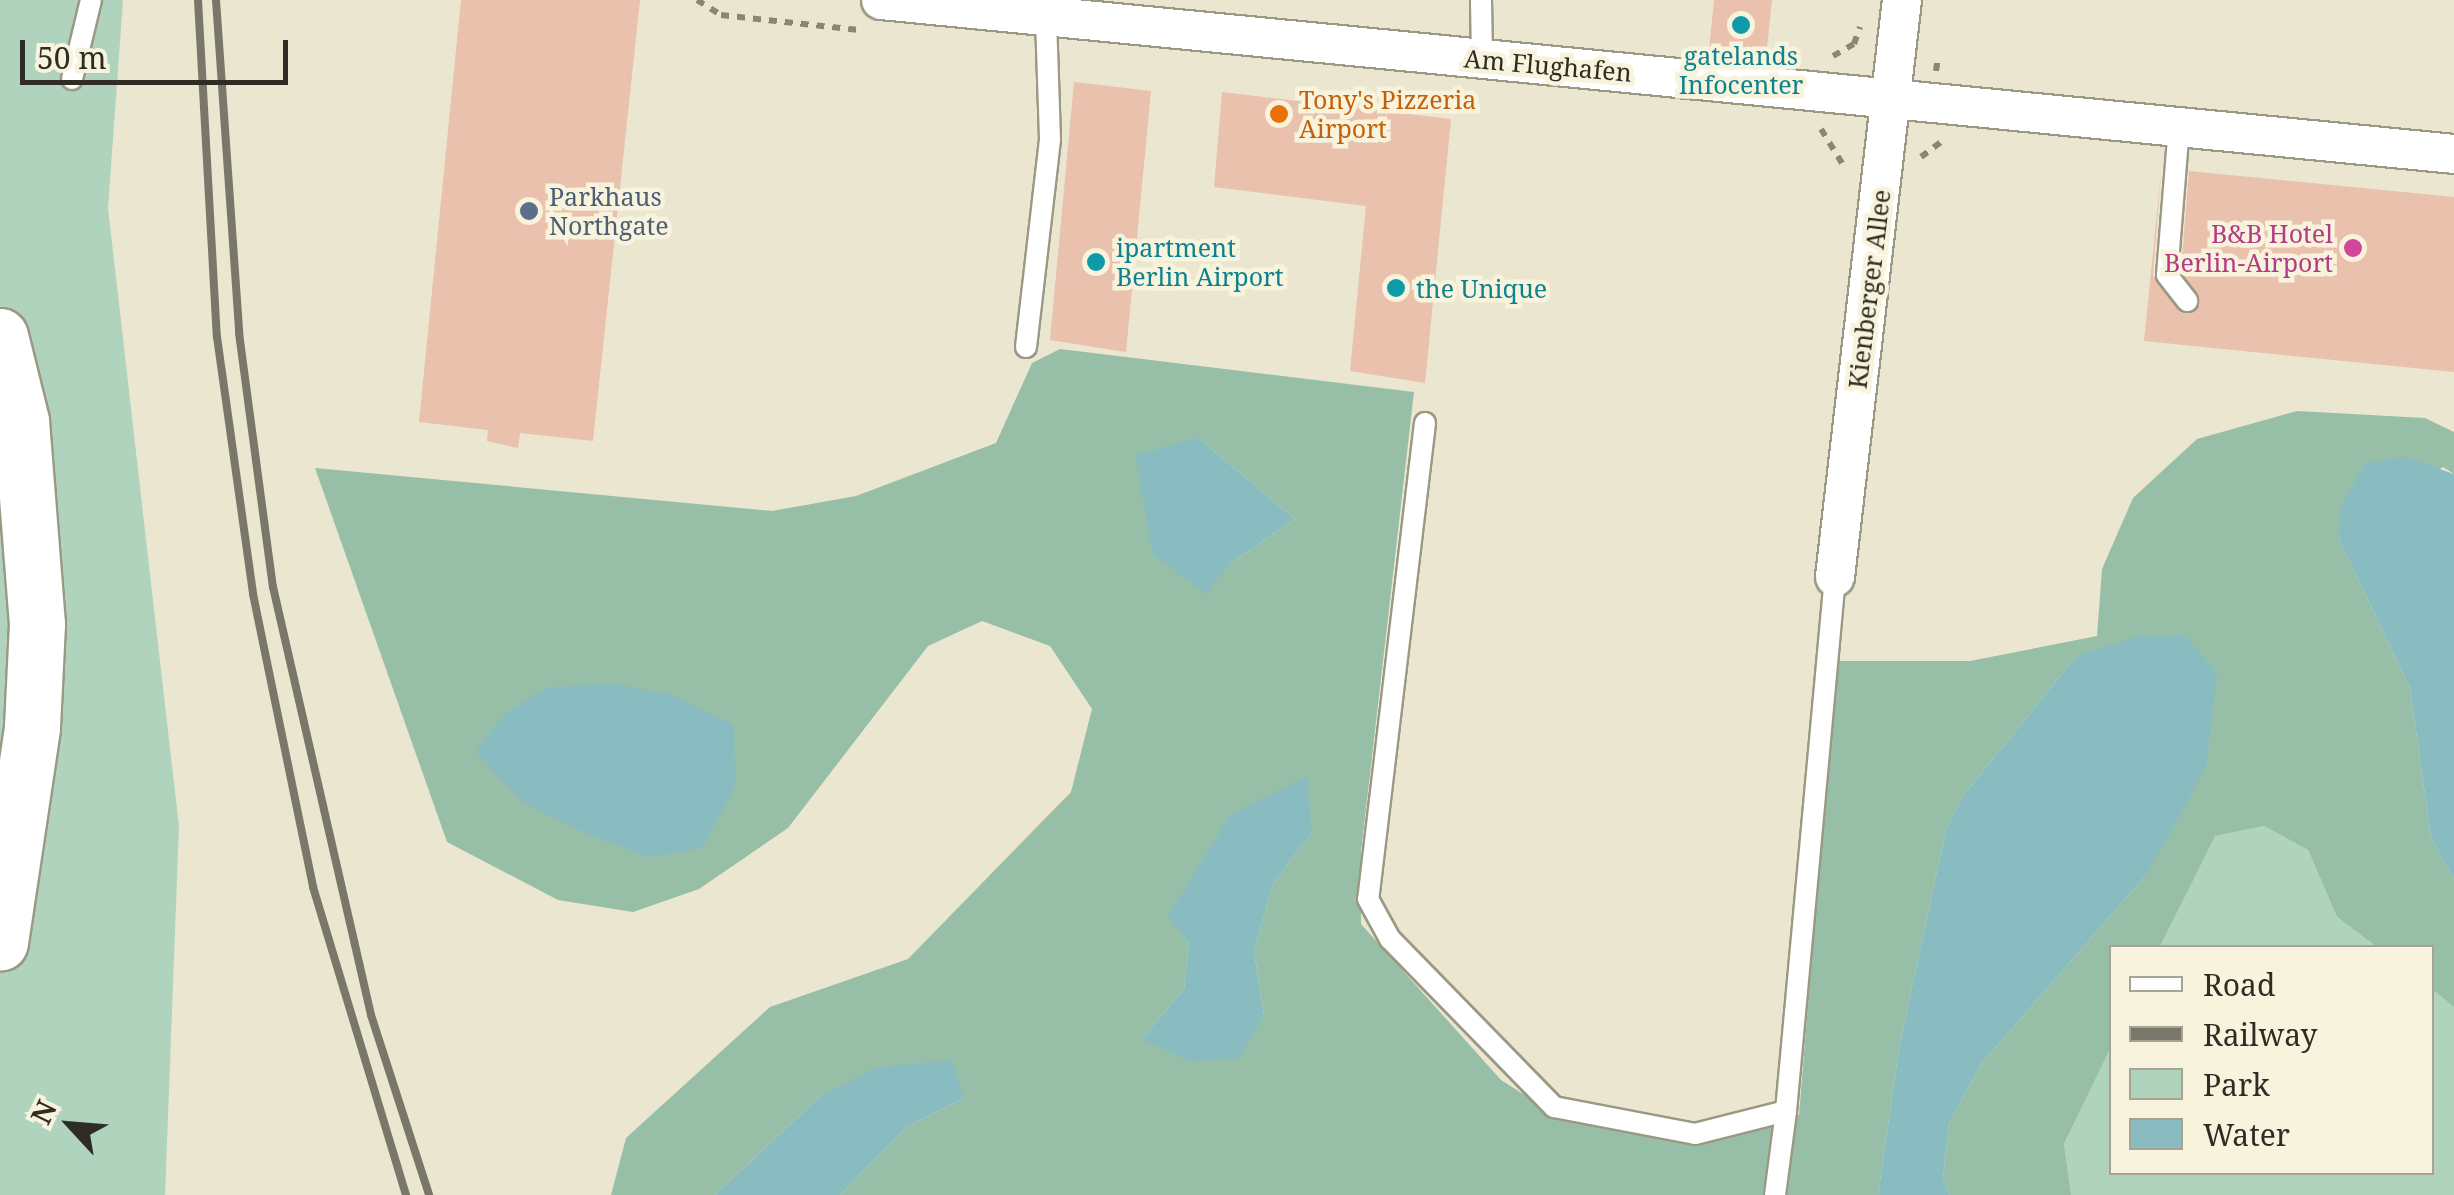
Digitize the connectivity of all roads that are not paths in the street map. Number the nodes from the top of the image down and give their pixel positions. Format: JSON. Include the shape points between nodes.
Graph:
{"nodes":[{"id":1,"x":91,"y":0,"type":"edge"},
{"id":2,"x":1481,"y":0,"type":"edge"},
{"id":3,"x":1902,"y":0,"type":"edge"},
{"id":4,"x":1056,"y":11,"type":"edge"},
{"id":5,"x":878,"y":16,"type":"edge"},
{"id":6,"x":1482,"y":60,"type":"junction"},
{"id":7,"x":72,"y":78,"type":"dead end"},
{"id":8,"x":1892,"y":97,"type":"junction"},
{"id":9,"x":2179,"y":126,"type":"junction"},
{"id":10,"x":2454,"y":154,"type":"edge"},
{"id":11,"x":2187,"y":301,"type":"dead end"},
{"id":12,"x":0,"y":336,"type":"edge"},
{"id":13,"x":1026,"y":347,"type":"dead end"},
{"id":14,"x":1425,"y":423,"type":"dead end"},
{"id":15,"x":1836,"y":578,"type":"joint"},
{"id":16,"x":0,"y":942,"type":"edge"},
{"id":17,"x":1786,"y":1111,"type":"junction"},
{"id":18,"x":1775,"y":1195,"type":"edge"}],
"edges":[{"from":1,"to":7,"type":"lane"},
{"from":2,"to":6,"type":"lane"},
{"from":3,"to":8,"type":"street","name":"Kienberger Allee"},
{"from":4,"to":5,"type":"street","name":"Am Flughafen"},
{"from":4,"to":6,"type":"street","name":"Am Flughafen"},
{"from":4,"to":13,"type":"lane","via":[[1050,140]]},
{"from":6,"to":8,"type":"street","name":"Am Flughafen"},
{"from":8,"to":9,"type":"street","name":"Am Flughafen"},
{"from":8,"to":15,"type":"street","name":"Kienberger Allee"},
{"from":9,"to":10,"type":"street","name":"Am Flughafen"},
{"from":9,"to":11,"type":"lane","via":[[2167,275]]},
{"from":12,"to":16,"type":"street","via":[[21,420],[37,624],[32,728]]},
{"from":14,"to":17,"type":"lane","via":[[1368,899],[1376,921],[1554,1107],[1695,1134]]},
{"from":15,"to":17,"type":"lane"},
{"from":17,"to":18,"type":"lane"}]}
